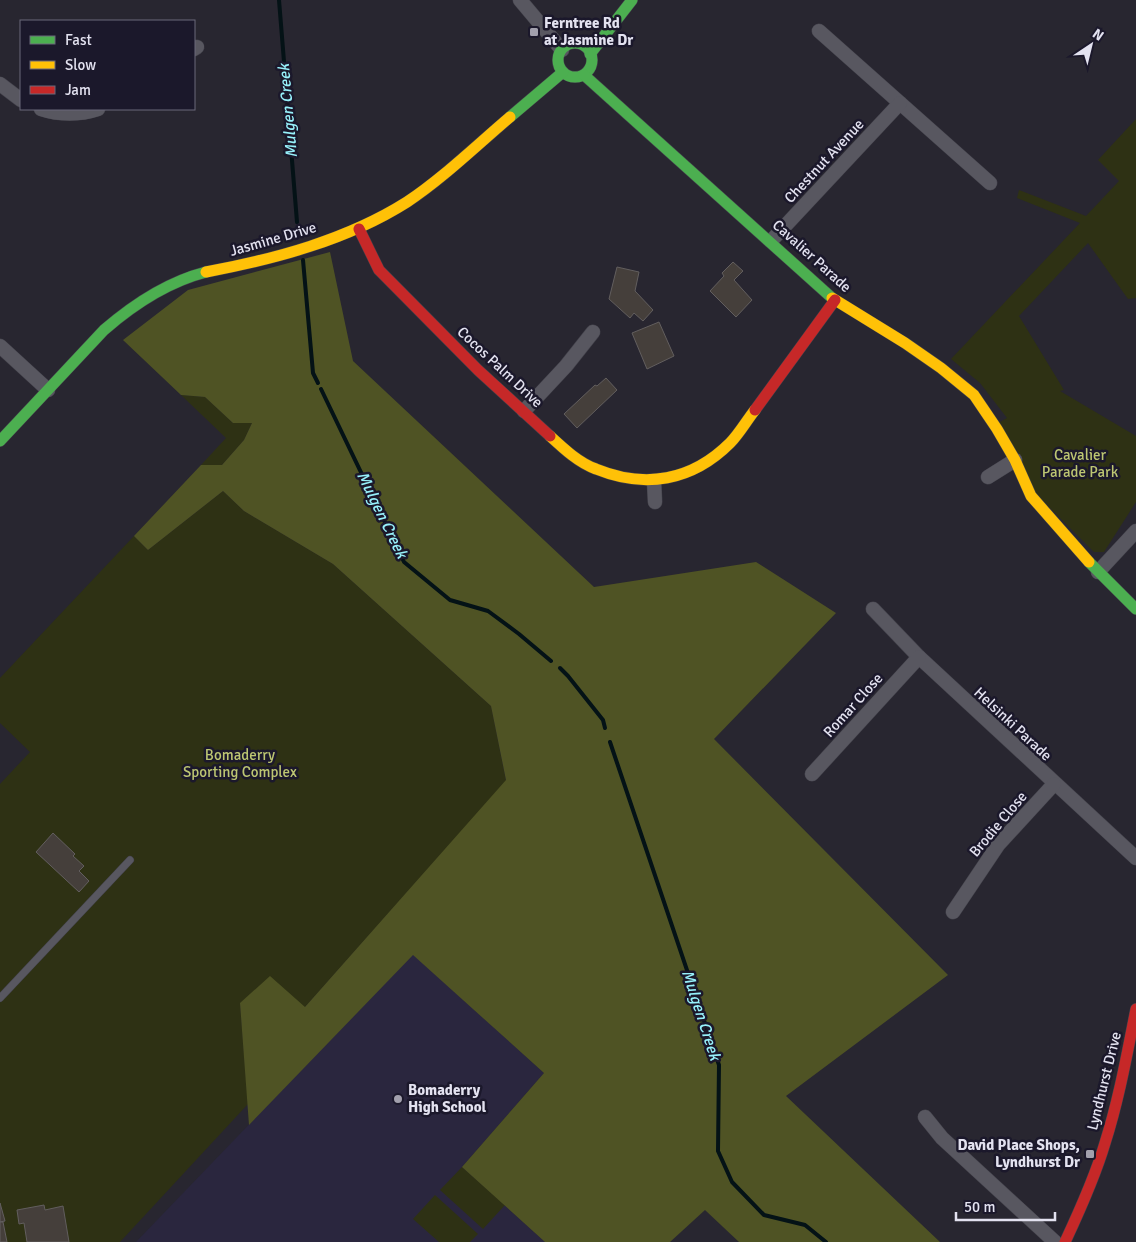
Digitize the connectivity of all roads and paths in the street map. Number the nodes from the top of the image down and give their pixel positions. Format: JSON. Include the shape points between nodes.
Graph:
{"nodes":[{"id":1,"x":520,"y":0,"type":"edge"},
{"id":2,"x":632,"y":0,"type":"edge"},
{"id":3,"x":819,"y":31,"type":"dead end"},
{"id":4,"x":562,"y":50,"type":"junction"},
{"id":5,"x":590,"y":54,"type":"junction"},
{"id":6,"x":563,"y":72,"type":"junction"},
{"id":7,"x":584,"y":75,"type":"junction"},
{"id":8,"x":0,"y":84,"type":"edge"},
{"id":9,"x":20,"y":99,"type":"edge"},
{"id":10,"x":900,"y":103,"type":"junction"},
{"id":11,"x":46,"y":110,"type":"edge"},
{"id":12,"x":93,"y":110,"type":"edge"},
{"id":13,"x":990,"y":183,"type":"dead end"},
{"id":14,"x":359,"y":229,"type":"junction"},
{"id":15,"x":771,"y":241,"type":"junction"},
{"id":16,"x":835,"y":300,"type":"junction"},
{"id":17,"x":593,"y":332,"type":"dead end"},
{"id":18,"x":0,"y":346,"type":"edge"},
{"id":19,"x":48,"y":390,"type":"junction"},
{"id":20,"x":524,"y":411,"type":"junction"},
{"id":21,"x":0,"y":441,"type":"edge"},
{"id":22,"x":1015,"y":460,"type":"junction"},
{"id":23,"x":988,"y":477,"type":"dead end"},
{"id":24,"x":654,"y":481,"type":"junction"},
{"id":25,"x":654,"y":502,"type":"dead end"},
{"id":26,"x":1136,"y":531,"type":"edge"},
{"id":27,"x":1098,"y":572,"type":"junction"},
{"id":28,"x":873,"y":608,"type":"dead end"},
{"id":29,"x":1136,"y":609,"type":"edge"},
{"id":30,"x":919,"y":657,"type":"junction"},
{"id":31,"x":812,"y":774,"type":"dead end"},
{"id":32,"x":1054,"y":784,"type":"junction"},
{"id":33,"x":1136,"y":858,"type":"edge"},
{"id":34,"x":130,"y":860,"type":"dead end"},
{"id":35,"x":953,"y":912,"type":"dead end"},
{"id":36,"x":0,"y":998,"type":"edge"},
{"id":37,"x":1136,"y":1009,"type":"edge"},
{"id":38,"x":1132,"y":1047,"type":"edge"},
{"id":39,"x":925,"y":1117,"type":"dead end"},
{"id":40,"x":1056,"y":1242,"type":"edge"},
{"id":41,"x":1065,"y":1242,"type":"edge"}],
"edges":[{"from":1,"to":4,"type":"street"},
{"from":2,"to":5,"type":"street"},
{"from":3,"to":10,"type":"street"},
{"from":4,"to":5,"type":"street","via":[[577,44]]},
{"from":4,"to":6,"type":"street","via":[[558,64]]},
{"from":5,"to":7,"type":"street","via":[[591,65]]},
{"from":6,"to":7,"type":"street","via":[[570,77]]},
{"from":6,"to":14,"type":"street","name":"Jasmine Drive","via":[[430,185]]},
{"from":7,"to":15,"type":"street","name":"Cavalier Parade"},
{"from":8,"to":9,"type":"street"},
{"from":10,"to":13,"type":"street"},
{"from":10,"to":15,"type":"street","name":"Chestnut Avenue"},
{"from":11,"to":12,"type":"street","via":[[60,113]]},
{"from":14,"to":19,"type":"street","name":"Jasmine Drive","via":[[175,282],[141,301],[104,330]]},
{"from":14,"to":20,"type":"street","name":"Cocos Palm Drive","via":[[379,270],[471,363]]},
{"from":15,"to":16,"type":"street","name":"Cavalier Parade"},
{"from":16,"to":22,"type":"street","name":"Cavalier Parade","via":[[905,343],[974,395]]},
{"from":16,"to":24,"type":"street","name":"Cocos Palm Drive","via":[[730,443],[704,464]]},
{"from":17,"to":20,"type":"street"},
{"from":18,"to":19,"type":"street"},
{"from":19,"to":21,"type":"street","name":"Jasmine Drive"},
{"from":20,"to":24,"type":"street","name":"Cocos Palm Drive","via":[[566,451],[595,469],[624,478]]},
{"from":22,"to":23,"type":"street"},
{"from":22,"to":27,"type":"street","name":"Cavalier Parade","via":[[1031,496]]},
{"from":24,"to":25,"type":"street"},
{"from":26,"to":27,"type":"street"},
{"from":27,"to":29,"type":"street","name":"Cavalier Parade"},
{"from":28,"to":30,"type":"street","name":"Helsinki Parade"},
{"from":30,"to":31,"type":"street","name":"Romar Close"},
{"from":30,"to":32,"type":"street","name":"Helsinki Parade"},
{"from":32,"to":33,"type":"street","name":"Helsinki Parade"},
{"from":32,"to":35,"type":"street","name":"Brodie Close","via":[[998,846]]},
{"from":34,"to":36,"type":"lane"},
{"from":37,"to":38,"type":"street","name":"Lyndhurst Drive"},
{"from":38,"to":41,"type":"street","name":"Lyndhurst Drive","via":[[1104,1143],[1082,1206]]},
{"from":39,"to":40,"type":"street","via":[[942,1138]]}]}
